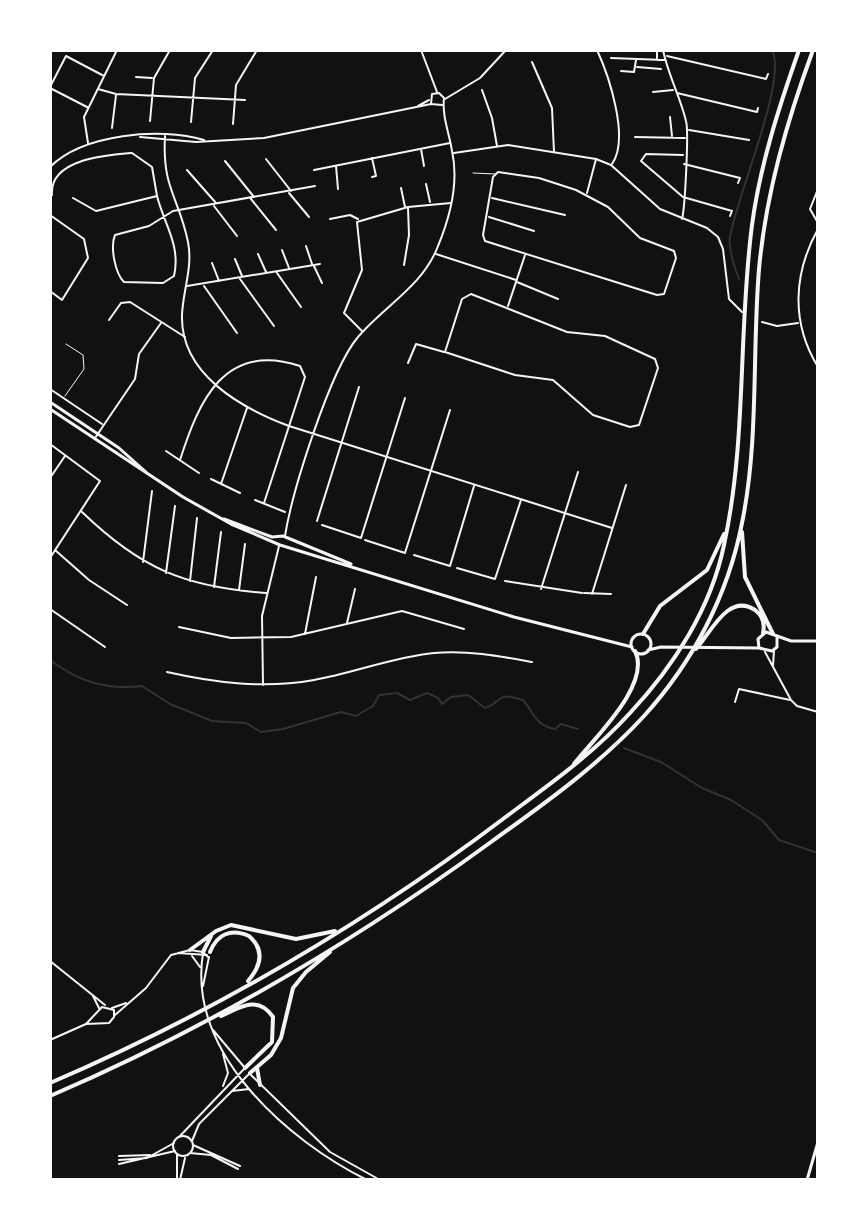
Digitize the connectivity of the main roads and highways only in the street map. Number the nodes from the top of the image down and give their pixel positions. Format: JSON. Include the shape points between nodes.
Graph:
{"nodes":[{"id":1,"x":799,"y":50,"type":"edge"},
{"id":2,"x":813,"y":52,"type":"edge"},
{"id":3,"x":50,"y":402,"type":"edge"},
{"id":4,"x":50,"y":409,"type":"edge"},
{"id":5,"x":152,"y":478,"type":"junction"},
{"id":6,"x":217,"y":517,"type":"junction"},
{"id":7,"x":728,"y":524,"type":"junction"},
{"id":8,"x":742,"y":525,"type":"junction"},
{"id":9,"x":279,"y":536,"type":"junction"},
{"id":10,"x":285,"y":538,"type":"junction"},
{"id":11,"x":280,"y":545,"type":"junction"},
{"id":12,"x":366,"y":570,"type":"junction"},
{"id":13,"x":763,"y":633,"type":"junction"},
{"id":14,"x":643,"y":634,"type":"junction"},
{"id":15,"x":775,"y":636,"type":"junction"},
{"id":16,"x":633,"y":638,"type":"junction"},
{"id":17,"x":651,"y":641,"type":"junction"},
{"id":18,"x":791,"y":641,"type":"junction"},
{"id":19,"x":818,"y":641,"type":"edge"},
{"id":20,"x":616,"y":642,"type":"junction"},
{"id":21,"x":758,"y":642,"type":"junction"},
{"id":22,"x":661,"y":647,"type":"junction"},
{"id":23,"x":746,"y":647,"type":"junction"},
{"id":24,"x":759,"y":648,"type":"junction"},
{"id":25,"x":776,"y":648,"type":"junction"},
{"id":26,"x":633,"y":649,"type":"junction"},
{"id":27,"x":648,"y":650,"type":"junction"},
{"id":28,"x":689,"y":657,"type":"junction"},
{"id":29,"x":573,"y":766,"type":"junction"},
{"id":30,"x":341,"y":929,"type":"junction"},
{"id":31,"x":212,"y":934,"type":"junction"},
{"id":32,"x":335,"y":948,"type":"junction"},
{"id":33,"x":189,"y":952,"type":"road end"},
{"id":34,"x":245,"y":985,"type":"junction"},
{"id":35,"x":182,"y":1034,"type":"junction"},
{"id":36,"x":258,"y":1066,"type":"junction"},
{"id":37,"x":245,"y":1068,"type":"road end"},
{"id":38,"x":250,"y":1073,"type":"road end"},
{"id":39,"x":50,"y":1083,"type":"edge"},
{"id":40,"x":260,"y":1085,"type":"road end"},
{"id":41,"x":50,"y":1096,"type":"edge"},
{"id":42,"x":818,"y":1142,"type":"edge"},
{"id":43,"x":807,"y":1180,"type":"edge"}],
"edges":[{"from":1,"to":7,"type":"highway","via":[[772,131],[752,226],[741,434]]},
{"from":2,"to":8,"type":"highway","via":[[780,150],[763,234],[751,461]]},
{"from":3,"to":5,"type":"main road"},
{"from":4,"to":5,"type":"main road"},
{"from":5,"to":6,"type":"main road"},
{"from":6,"to":9,"type":"main road"},
{"from":6,"to":11,"type":"main road"},
{"from":7,"to":14,"type":"highway","via":[[707,570],[660,606]]},
{"from":7,"to":29,"type":"highway","via":[[711,588],[686,639],[631,712]]},
{"from":8,"to":15,"type":"highway","via":[[745,577]]},
{"from":8,"to":28,"type":"highway","via":[[717,607]]},
{"from":9,"to":10,"type":"main road"},
{"from":9,"to":11,"type":"main road"},
{"from":10,"to":11,"type":"main road"},
{"from":10,"to":12,"type":"main road"},
{"from":11,"to":12,"type":"main road"},
{"from":12,"to":20,"type":"main road","via":[[527,621]]},
{"from":13,"to":15,"type":"main road"},
{"from":13,"to":21,"type":"main road"},
{"from":13,"to":28,"type":"highway","via":[[758,613],[735,607],[722,615]]},
{"from":14,"to":16,"type":"main road"},
{"from":14,"to":17,"type":"main road"},
{"from":15,"to":18,"type":"main road"},
{"from":15,"to":25,"type":"main road"},
{"from":16,"to":20,"type":"main road"},
{"from":16,"to":26,"type":"main road"},
{"from":17,"to":22,"type":"main road"},
{"from":17,"to":27,"type":"main road"},
{"from":18,"to":19,"type":"main road"},
{"from":18,"to":25,"type":"main road"},
{"from":20,"to":26,"type":"main road"},
{"from":21,"to":23,"type":"main road"},
{"from":21,"to":24,"type":"main road"},
{"from":22,"to":23,"type":"main road"},
{"from":22,"to":27,"type":"main road"},
{"from":23,"to":24,"type":"main road"},
{"from":24,"to":25,"type":"main road"},
{"from":26,"to":27,"type":"main road"},
{"from":26,"to":29,"type":"highway","via":[[638,666],[624,701]]},
{"from":28,"to":32,"type":"highway","via":[[644,716],[585,771],[458,867]]},
{"from":29,"to":30,"type":"highway","via":[[464,848]]},
{"from":30,"to":31,"type":"highway","via":[[296,939],[236,924]]},
{"from":30,"to":34,"type":"highway"},
{"from":31,"to":33,"type":"highway"},
{"from":31,"to":34,"type":"highway","via":[[206,954],[229,933],[253,939],[260,961]]},
{"from":32,"to":35,"type":"highway"},
{"from":32,"to":36,"type":"highway","via":[[293,988],[281,1038]]},
{"from":34,"to":39,"type":"highway"},
{"from":35,"to":37,"type":"highway","via":[[244,1005],[265,1007],[273,1017],[274,1038]]},
{"from":35,"to":41,"type":"highway"},
{"from":36,"to":38,"type":"highway"},
{"from":36,"to":40,"type":"highway"},
{"from":42,"to":43,"type":"main road"}]}
